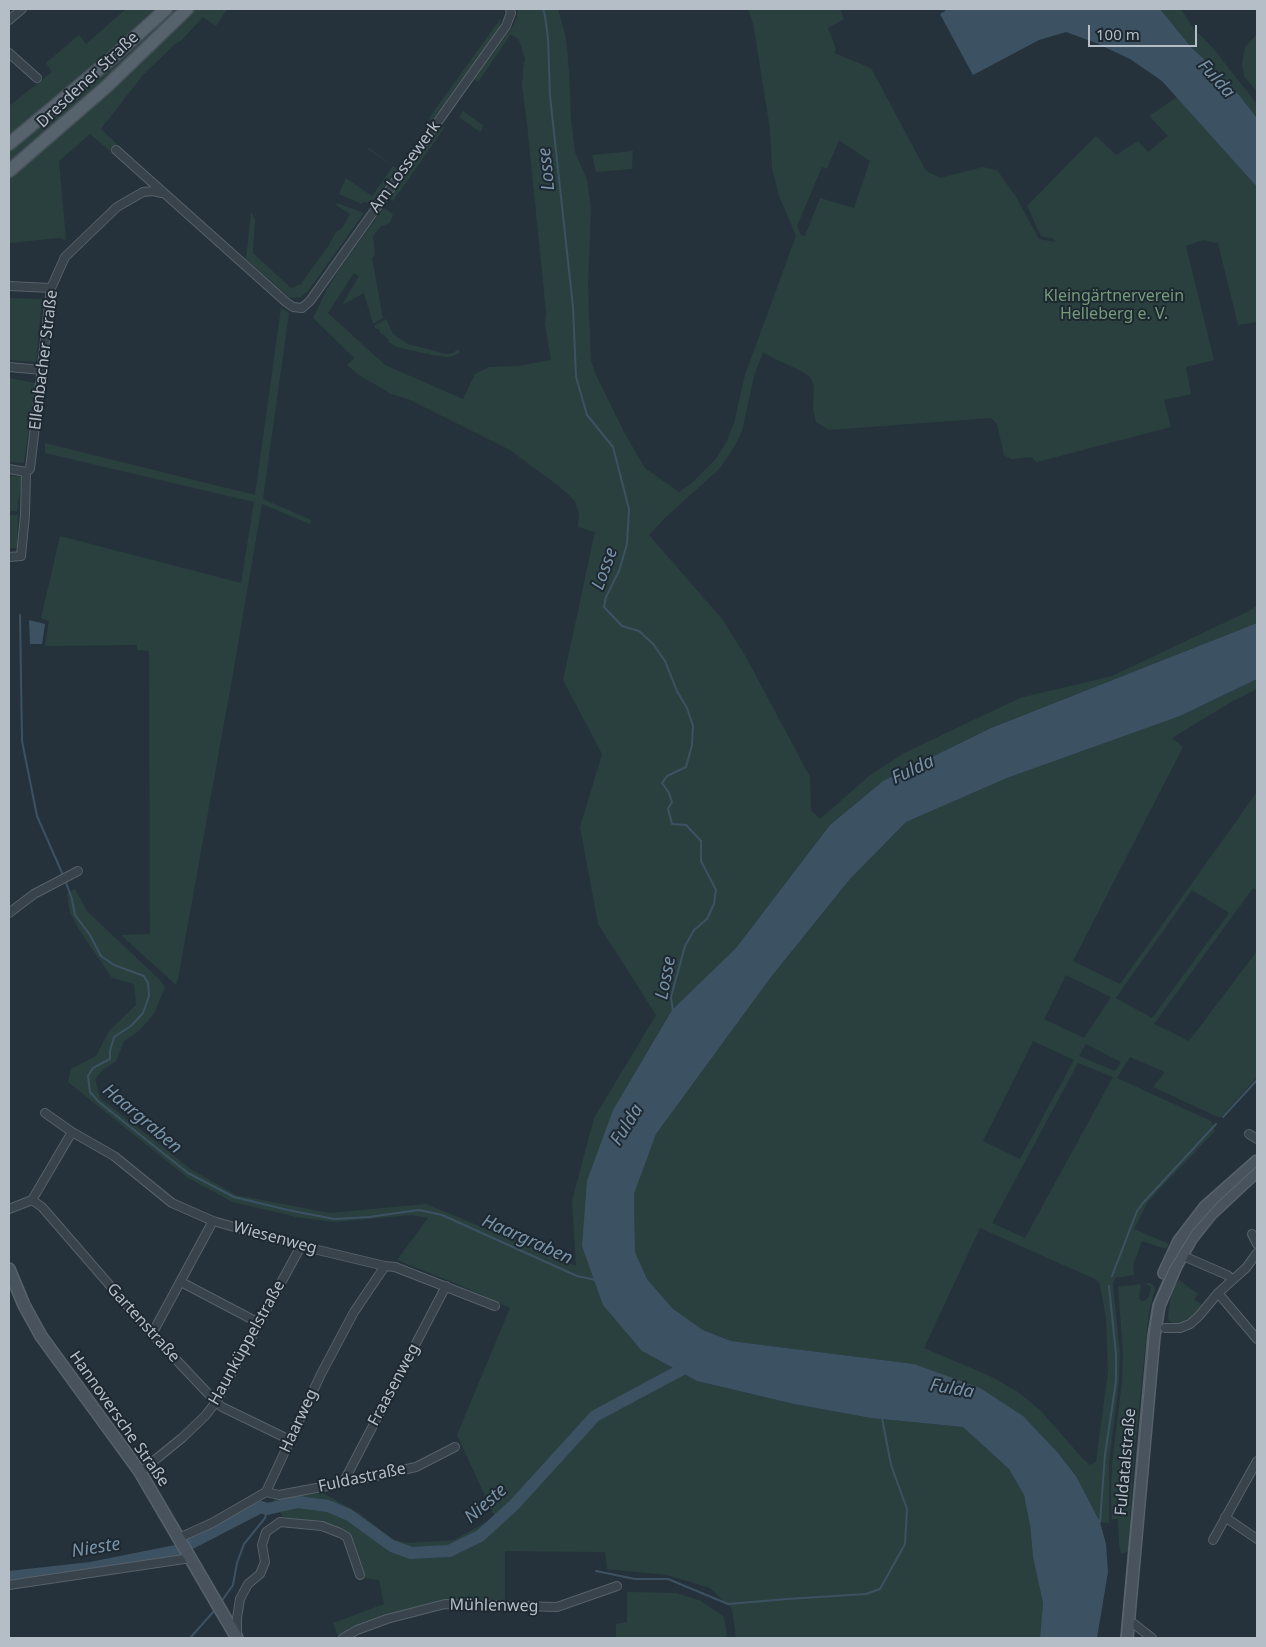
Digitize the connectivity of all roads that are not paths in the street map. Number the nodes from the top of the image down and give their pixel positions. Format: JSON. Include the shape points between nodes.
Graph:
{"nodes":[{"id":1,"x":22,"y":9,"type":"edge"},
{"id":2,"x":166,"y":9,"type":"edge"},
{"id":3,"x":187,"y":9,"type":"edge"},
{"id":4,"x":510,"y":9,"type":"edge"},
{"id":5,"x":9,"y":20,"type":"edge"},
{"id":6,"x":9,"y":53,"type":"edge"},
{"id":7,"x":37,"y":78,"type":"dead end"},
{"id":8,"x":9,"y":144,"type":"edge"},
{"id":9,"x":116,"y":150,"type":"dead end"},
{"id":10,"x":9,"y":172,"type":"edge"},
{"id":11,"x":164,"y":193,"type":"junction"},
{"id":12,"x":9,"y":286,"type":"edge"},
{"id":13,"x":51,"y":288,"type":"junction"},
{"id":14,"x":9,"y":367,"type":"edge"},
{"id":15,"x":42,"y":370,"type":"junction"},
{"id":16,"x":9,"y":469,"type":"edge"},
{"id":17,"x":26,"y":472,"type":"junction"},
{"id":18,"x":9,"y":557,"type":"edge"},
{"id":19,"x":75,"y":873,"type":"dead end"},
{"id":20,"x":9,"y":913,"type":"edge"},
{"id":21,"x":45,"y":1113,"type":"dead end"},
{"id":22,"x":72,"y":1132,"type":"junction"},
{"id":23,"x":1249,"y":1134,"type":"dead end"},
{"id":24,"x":1257,"y":1139,"type":"edge"},
{"id":25,"x":1257,"y":1161,"type":"edge"},
{"id":26,"x":1257,"y":1171,"type":"edge"},
{"id":27,"x":32,"y":1200,"type":"junction"},
{"id":28,"x":9,"y":1210,"type":"edge"},
{"id":29,"x":212,"y":1221,"type":"junction"},
{"id":30,"x":1252,"y":1234,"type":"dead end"},
{"id":31,"x":1257,"y":1244,"type":"edge"},
{"id":32,"x":301,"y":1246,"type":"junction"},
{"id":33,"x":1257,"y":1253,"type":"edge"},
{"id":34,"x":1188,"y":1258,"type":"dead end"},
{"id":35,"x":385,"y":1266,"type":"junction"},
{"id":36,"x":9,"y":1269,"type":"edge"},
{"id":37,"x":1232,"y":1279,"type":"junction"},
{"id":38,"x":181,"y":1282,"type":"junction"},
{"id":39,"x":446,"y":1286,"type":"junction"},
{"id":40,"x":1164,"y":1290,"type":"junction"},
{"id":41,"x":1218,"y":1293,"type":"junction"},
{"id":42,"x":495,"y":1306,"type":"dead end"},
{"id":43,"x":259,"y":1323,"type":"junction"},
{"id":44,"x":1165,"y":1328,"type":"dead end"},
{"id":45,"x":152,"y":1334,"type":"junction"},
{"id":46,"x":1257,"y":1339,"type":"edge"},
{"id":47,"x":216,"y":1402,"type":"junction"},
{"id":48,"x":290,"y":1440,"type":"junction"},
{"id":49,"x":455,"y":1447,"type":"dead end"},
{"id":50,"x":1257,"y":1461,"type":"edge"},
{"id":51,"x":140,"y":1472,"type":"junction"},
{"id":52,"x":342,"y":1483,"type":"junction"},
{"id":53,"x":266,"y":1492,"type":"junction"},
{"id":54,"x":1226,"y":1517,"type":"junction"},
{"id":55,"x":1257,"y":1539,"type":"edge"},
{"id":56,"x":180,"y":1540,"type":"junction"},
{"id":57,"x":1213,"y":1540,"type":"dead end"},
{"id":58,"x":190,"y":1556,"type":"junction"},
{"id":59,"x":360,"y":1575,"type":"dead end"},
{"id":60,"x":9,"y":1585,"type":"edge"},
{"id":61,"x":617,"y":1586,"type":"dead end"},
{"id":62,"x":1128,"y":1623,"type":"junction"},
{"id":63,"x":357,"y":1630,"type":"junction"},
{"id":64,"x":237,"y":1638,"type":"edge"},
{"id":65,"x":343,"y":1638,"type":"edge"},
{"id":66,"x":361,"y":1638,"type":"edge"},
{"id":67,"x":1127,"y":1638,"type":"edge"},
{"id":68,"x":1152,"y":1638,"type":"edge"}],
"edges":[{"from":1,"to":5,"type":"street"},
{"from":2,"to":8,"type":"main road","name":"Dresdener Straße"},
{"from":3,"to":10,"type":"main road","name":"Dresdener Straße","via":[[106,87]]},
{"from":4,"to":11,"type":"street","name":"Am Lossewerk","via":[[506,26],[302,308],[286,302]]},
{"from":6,"to":7,"type":"street"},
{"from":9,"to":11,"type":"street"},
{"from":11,"to":13,"type":"street","name":"Ellenbacher Straße","via":[[143,192],[117,207],[65,258]]},
{"from":12,"to":13,"type":"street"},
{"from":13,"to":15,"type":"street","name":"Ellenbacher Straße"},
{"from":14,"to":15,"type":"street"},
{"from":15,"to":17,"type":"street","name":"Ellenbacher Straße","via":[[30,469]]},
{"from":16,"to":17,"type":"street"},
{"from":17,"to":18,"type":"street","name":"Ellenbacher Straße","via":[[21,556]]},
{"from":19,"to":20,"type":"street","via":[[34,894]]},
{"from":21,"to":22,"type":"street","name":"Wiesenweg"},
{"from":22,"to":27,"type":"street"},
{"from":22,"to":29,"type":"street","name":"Wiesenweg","via":[[114,1156],[172,1202]]},
{"from":23,"to":24,"type":"street"},
{"from":25,"to":40,"type":"main road","name":"Fuldatalstraße","via":[[1222,1190],[1189,1227],[1166,1270]]},
{"from":26,"to":40,"type":"main road","name":"Fuldatalstraße","via":[[1201,1226],[1182,1253]]},
{"from":27,"to":28,"type":"street"},
{"from":27,"to":45,"type":"street","name":"Gartenstraße","via":[[42,1207]]},
{"from":29,"to":32,"type":"street","name":"Wiesenweg"},
{"from":29,"to":38,"type":"street"},
{"from":30,"to":31,"type":"street"},
{"from":32,"to":35,"type":"street","name":"Wiesenweg"},
{"from":32,"to":43,"type":"street","name":"Haunküppelstraße"},
{"from":33,"to":37,"type":"street"},
{"from":34,"to":37,"type":"street"},
{"from":35,"to":39,"type":"street","name":"Wiesenweg"},
{"from":35,"to":48,"type":"street","name":"Haarweg","via":[[354,1312]]},
{"from":36,"to":51,"type":"main road","name":"Hannoversche Straße","via":[[41,1336]]},
{"from":37,"to":41,"type":"street"},
{"from":38,"to":43,"type":"street"},
{"from":38,"to":45,"type":"street"},
{"from":39,"to":42,"type":"street","name":"Wiesenweg"},
{"from":39,"to":52,"type":"street","name":"Fraasenweg"},
{"from":40,"to":62,"type":"main road","name":"Fuldatalstraße","via":[[1154,1336]]},
{"from":41,"to":44,"type":"street","via":[[1190,1324]]},
{"from":41,"to":46,"type":"street"},
{"from":43,"to":47,"type":"street","name":"Haunküppelstraße"},
{"from":45,"to":47,"type":"street","name":"Gartenstraße"},
{"from":47,"to":48,"type":"street","name":"Gartenstraße"},
{"from":47,"to":51,"type":"street","name":"Haunküppelstraße","via":[[182,1438]]},
{"from":48,"to":53,"type":"street","name":"Haarweg"},
{"from":49,"to":52,"type":"street","name":"Fuldastraße","via":[[416,1467]]},
{"from":50,"to":54,"type":"street"},
{"from":51,"to":56,"type":"main road","name":"Hannoversche Straße"},
{"from":52,"to":53,"type":"street","name":"Fuldastraße","via":[[280,1495]]},
{"from":53,"to":56,"type":"street"},
{"from":54,"to":55,"type":"street"},
{"from":54,"to":57,"type":"street"},
{"from":56,"to":58,"type":"main road","name":"Hannoversche Straße"},
{"from":58,"to":60,"type":"street"},
{"from":58,"to":64,"type":"main road","name":"Hannoversche Straße"},
{"from":59,"to":64,"type":"street","via":[[346,1537],[340,1533],[322,1526],[280,1522],[266,1532],[262,1545],[266,1562],[240,1599]]},
{"from":61,"to":63,"type":"street","name":"Mühlenweg","via":[[557,1607],[445,1604]]},
{"from":62,"to":67,"type":"main road","name":"Fuldatalstraße"},
{"from":62,"to":68,"type":"street"},
{"from":63,"to":65,"type":"street","name":"Mühlenweg"},
{"from":63,"to":66,"type":"street"}]}
